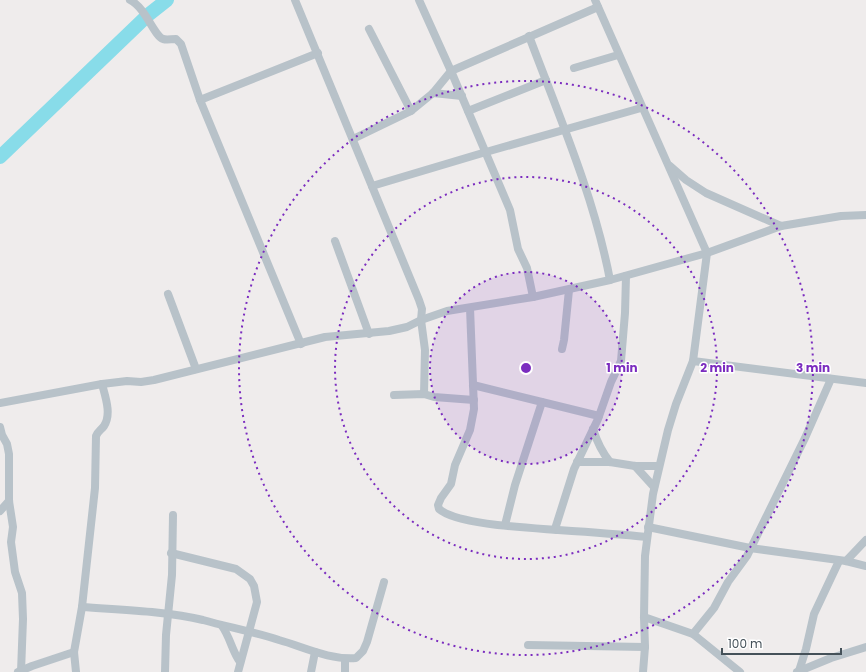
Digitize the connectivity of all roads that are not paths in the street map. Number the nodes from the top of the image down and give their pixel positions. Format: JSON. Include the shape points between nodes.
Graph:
{"nodes":[{"id":1,"x":130,"y":0,"type":"edge"},
{"id":2,"x":295,"y":0,"type":"edge"},
{"id":3,"x":419,"y":0,"type":"edge"},
{"id":4,"x":596,"y":3,"type":"edge"},
{"id":5,"x":369,"y":29,"type":"dead end"},
{"id":6,"x":529,"y":36,"type":"junction"},
{"id":7,"x":318,"y":53,"type":"junction"},
{"id":8,"x":618,"y":55,"type":"junction"},
{"id":9,"x":574,"y":68,"type":"dead end"},
{"id":10,"x":451,"y":71,"type":"junction"},
{"id":11,"x":546,"y":80,"type":"junction"},
{"id":12,"x":433,"y":92,"type":"junction"},
{"id":13,"x":462,"y":96,"type":"junction"},
{"id":14,"x":200,"y":100,"type":"junction"},
{"id":15,"x":641,"y":108,"type":"junction"},
{"id":16,"x":411,"y":110,"type":"junction"},
{"id":17,"x":468,"y":110,"type":"junction"},
{"id":18,"x":565,"y":129,"type":"junction"},
{"id":19,"x":353,"y":139,"type":"junction"},
{"id":20,"x":486,"y":152,"type":"junction"},
{"id":21,"x":667,"y":163,"type":"junction"},
{"id":22,"x":372,"y":186,"type":"junction"},
{"id":23,"x":866,"y":215,"type":"edge"},
{"id":24,"x":781,"y":226,"type":"junction"},
{"id":25,"x":335,"y":241,"type":"dead end"},
{"id":26,"x":707,"y":253,"type":"junction"},
{"id":27,"x":626,"y":276,"type":"junction"},
{"id":28,"x":610,"y":280,"type":"junction"},
{"id":29,"x":569,"y":290,"type":"junction"},
{"id":30,"x":168,"y":294,"type":"dead end"},
{"id":31,"x":533,"y":297,"type":"junction"},
{"id":32,"x":470,"y":308,"type":"junction"},
{"id":33,"x":421,"y":320,"type":"junction"},
{"id":34,"x":369,"y":334,"type":"junction"},
{"id":35,"x":301,"y":344,"type":"junction"},
{"id":36,"x":562,"y":349,"type":"dead end"},
{"id":37,"x":693,"y":360,"type":"junction"},
{"id":38,"x":196,"y":369,"type":"junction"},
{"id":39,"x":831,"y":379,"type":"junction"},
{"id":40,"x":866,"y":383,"type":"edge"},
{"id":41,"x":102,"y":384,"type":"junction"},
{"id":42,"x":473,"y":385,"type":"junction"},
{"id":43,"x":424,"y":394,"type":"junction"},
{"id":44,"x":394,"y":395,"type":"dead end"},
{"id":45,"x":474,"y":400,"type":"junction"},
{"id":46,"x":542,"y":402,"type":"junction"},
{"id":47,"x":0,"y":403,"type":"edge"},
{"id":48,"x":599,"y":416,"type":"junction"},
{"id":49,"x":0,"y":427,"type":"edge"},
{"id":50,"x":593,"y":429,"type":"junction"},
{"id":51,"x":577,"y":462,"type":"junction"},
{"id":52,"x":610,"y":462,"type":"junction"},
{"id":53,"x":635,"y":466,"type":"junction"},
{"id":54,"x":659,"y":466,"type":"junction"},
{"id":55,"x":654,"y":487,"type":"junction"},
{"id":56,"x":9,"y":501,"type":"junction"},
{"id":57,"x":0,"y":512,"type":"edge"},
{"id":58,"x":173,"y":515,"type":"dead end"},
{"id":59,"x":506,"y":525,"type":"junction"},
{"id":60,"x":648,"y":527,"type":"junction"},
{"id":61,"x":555,"y":529,"type":"junction"},
{"id":62,"x":647,"y":537,"type":"junction"},
{"id":63,"x":866,"y":540,"type":"edge"},
{"id":64,"x":750,"y":548,"type":"junction"},
{"id":65,"x":859,"y":549,"type":"junction"},
{"id":66,"x":172,"y":553,"type":"junction"},
{"id":67,"x":843,"y":561,"type":"junction"},
{"id":68,"x":866,"y":564,"type":"edge"},
{"id":69,"x":384,"y":582,"type":"dead end"},
{"id":70,"x":82,"y":607,"type":"junction"},
{"id":71,"x":168,"y":615,"type":"junction"},
{"id":72,"x":644,"y":618,"type":"junction"},
{"id":73,"x":222,"y":626,"type":"junction"},
{"id":74,"x":250,"y":632,"type":"junction"},
{"id":75,"x":694,"y":634,"type":"junction"},
{"id":76,"x":528,"y":645,"type":"dead end"},
{"id":77,"x":645,"y":647,"type":"junction"},
{"id":78,"x":866,"y":647,"type":"edge"},
{"id":79,"x":74,"y":652,"type":"junction"},
{"id":80,"x":315,"y":652,"type":"junction"},
{"id":81,"x":345,"y":658,"type":"junction"},
{"id":82,"x":240,"y":662,"type":"junction"},
{"id":83,"x":798,"y":671,"type":"edge"},
{"id":84,"x":20,"y":672,"type":"edge"},
{"id":85,"x":76,"y":672,"type":"edge"},
{"id":86,"x":165,"y":672,"type":"edge"},
{"id":87,"x":238,"y":672,"type":"edge"},
{"id":88,"x":311,"y":672,"type":"edge"},
{"id":89,"x":344,"y":672,"type":"edge"},
{"id":90,"x":643,"y":672,"type":"edge"},
{"id":91,"x":740,"y":672,"type":"edge"}],
"edges":[{"from":1,"to":14,"type":"street","via":[[145,13],[158,36],[166,40],[176,39],[181,44]]},
{"from":2,"to":7,"type":"street"},
{"from":3,"to":10,"type":"street"},
{"from":4,"to":6,"type":"street"},
{"from":4,"to":8,"type":"street"},
{"from":5,"to":16,"type":"street"},
{"from":6,"to":10,"type":"street"},
{"from":6,"to":11,"type":"street"},
{"from":7,"to":14,"type":"street"},
{"from":7,"to":19,"type":"street"},
{"from":8,"to":9,"type":"street"},
{"from":8,"to":15,"type":"street"},
{"from":10,"to":12,"type":"street"},
{"from":10,"to":13,"type":"street"},
{"from":11,"to":17,"type":"street"},
{"from":11,"to":18,"type":"street"},
{"from":12,"to":13,"type":"street"},
{"from":12,"to":16,"type":"street"},
{"from":13,"to":17,"type":"street"},
{"from":14,"to":35,"type":"street"},
{"from":15,"to":18,"type":"street"},
{"from":15,"to":21,"type":"street"},
{"from":16,"to":19,"type":"street"},
{"from":17,"to":20,"type":"street"},
{"from":18,"to":20,"type":"street"},
{"from":18,"to":28,"type":"street","via":[[590,202]]},
{"from":19,"to":22,"type":"street"},
{"from":20,"to":22,"type":"street"},
{"from":20,"to":31,"type":"street","via":[[510,210],[518,249],[527,268]]},
{"from":21,"to":24,"type":"street","via":[[706,193]]},
{"from":21,"to":26,"type":"street"},
{"from":22,"to":33,"type":"street","via":[[419,300],[422,309]]},
{"from":23,"to":24,"type":"street","via":[[841,216]]},
{"from":24,"to":26,"type":"street"},
{"from":25,"to":34,"type":"street"},
{"from":26,"to":27,"type":"street"},
{"from":26,"to":37,"type":"street"},
{"from":27,"to":28,"type":"street"},
{"from":27,"to":48,"type":"street","via":[[621,361]]},
{"from":28,"to":29,"type":"street"},
{"from":29,"to":31,"type":"street"},
{"from":29,"to":36,"type":"street"},
{"from":30,"to":38,"type":"street"},
{"from":31,"to":32,"type":"street"},
{"from":32,"to":33,"type":"street","via":[[447,311]]},
{"from":32,"to":42,"type":"street"},
{"from":33,"to":34,"type":"street","via":[[407,327]]},
{"from":33,"to":43,"type":"street","via":[[425,350]]},
{"from":34,"to":35,"type":"street","via":[[325,337]]},
{"from":35,"to":38,"type":"street"},
{"from":37,"to":39,"type":"street"},
{"from":37,"to":54,"type":"street","via":[[676,404]]},
{"from":38,"to":41,"type":"street","via":[[154,380]]},
{"from":39,"to":40,"type":"street"},
{"from":39,"to":64,"type":"street","via":[[805,438]]},
{"from":41,"to":47,"type":"street"},
{"from":41,"to":70,"type":"street","via":[[106,397],[107,417],[96,436],[95,488]]},
{"from":42,"to":45,"type":"street"},
{"from":42,"to":46,"type":"street"},
{"from":43,"to":44,"type":"street"},
{"from":43,"to":45,"type":"street"},
{"from":45,"to":59,"type":"street","via":[[470,430],[455,465],[451,484],[438,505],[439,509],[465,519]]},
{"from":46,"to":48,"type":"street"},
{"from":46,"to":59,"type":"street","via":[[514,485]]},
{"from":48,"to":50,"type":"street"},
{"from":49,"to":56,"type":"street","via":[[9,454]]},
{"from":50,"to":51,"type":"street"},
{"from":50,"to":52,"type":"street","via":[[600,449]]},
{"from":51,"to":52,"type":"street"},
{"from":51,"to":61,"type":"street"},
{"from":52,"to":53,"type":"street"},
{"from":53,"to":54,"type":"street"},
{"from":53,"to":55,"type":"street"},
{"from":54,"to":55,"type":"street"},
{"from":55,"to":60,"type":"street"},
{"from":56,"to":57,"type":"street"},
{"from":56,"to":84,"type":"street","via":[[14,527],[11,542],[13,558],[22,593]]},
{"from":58,"to":66,"type":"street"},
{"from":59,"to":61,"type":"street"},
{"from":60,"to":62,"type":"street"},
{"from":60,"to":64,"type":"street"},
{"from":61,"to":62,"type":"street"},
{"from":62,"to":72,"type":"street"},
{"from":63,"to":65,"type":"street"},
{"from":64,"to":67,"type":"street"},
{"from":64,"to":75,"type":"street","via":[[714,608]]},
{"from":65,"to":67,"type":"street"},
{"from":65,"to":68,"type":"street"},
{"from":66,"to":71,"type":"street"},
{"from":66,"to":74,"type":"street","via":[[236,569],[250,580],[258,602]]},
{"from":67,"to":68,"type":"street"},
{"from":67,"to":83,"type":"street","via":[[814,614]]},
{"from":69,"to":81,"type":"street","via":[[362,651],[356,658]]},
{"from":70,"to":71,"type":"street"},
{"from":70,"to":79,"type":"street"},
{"from":71,"to":73,"type":"street"},
{"from":71,"to":86,"type":"street"},
{"from":72,"to":75,"type":"street"},
{"from":72,"to":77,"type":"street"},
{"from":73,"to":74,"type":"street"},
{"from":73,"to":82,"type":"street"},
{"from":74,"to":80,"type":"street"},
{"from":74,"to":82,"type":"street"},
{"from":75,"to":91,"type":"street"},
{"from":76,"to":77,"type":"street"},
{"from":77,"to":90,"type":"street"},
{"from":78,"to":83,"type":"street"},
{"from":79,"to":84,"type":"street"},
{"from":79,"to":85,"type":"street"},
{"from":80,"to":81,"type":"street"},
{"from":80,"to":88,"type":"street"},
{"from":81,"to":89,"type":"street"},
{"from":82,"to":87,"type":"street"}]}
